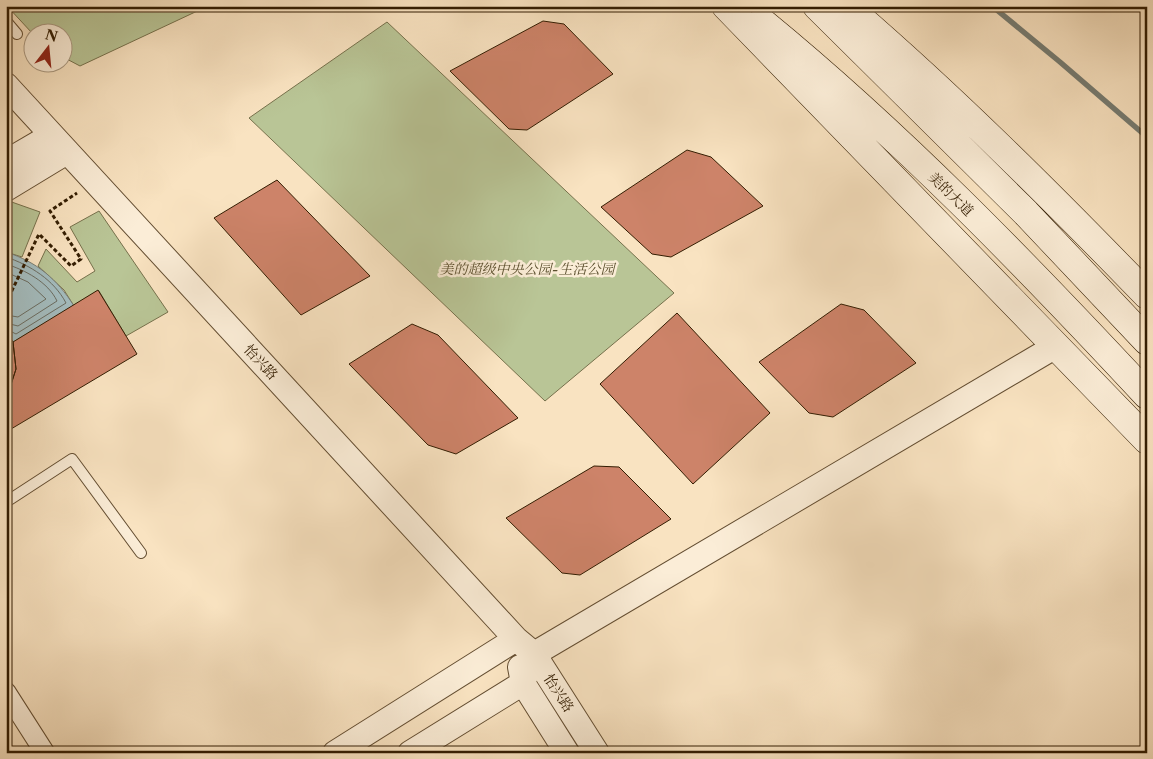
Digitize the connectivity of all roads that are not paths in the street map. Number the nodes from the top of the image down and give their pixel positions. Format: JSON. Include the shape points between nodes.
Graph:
{"nodes":[{"id":1,"x":726,"y":6,"type":"edge"},
{"id":2,"x":743,"y":6,"type":"edge"},
{"id":3,"x":817,"y":6,"type":"edge"},
{"id":4,"x":846,"y":6,"type":"edge"},
{"id":5,"x":6,"y":21,"type":"edge"},
{"id":6,"x":17,"y":34,"type":"dead end"},
{"id":7,"x":6,"y":85,"type":"edge"},
{"id":8,"x":59,"y":143,"type":"junction"},
{"id":9,"x":6,"y":162,"type":"edge"},
{"id":10,"x":6,"y":189,"type":"edge"},
{"id":11,"x":1147,"y":295,"type":"edge"},
{"id":12,"x":1147,"y":341,"type":"edge"},
{"id":13,"x":1056,"y":346,"type":"junction"},
{"id":14,"x":1147,"y":395,"type":"edge"},
{"id":15,"x":1147,"y":440,"type":"edge"},
{"id":16,"x":6,"y":502,"type":"edge"},
{"id":17,"x":141,"y":553,"type":"dead end"},
{"id":18,"x":516,"y":639,"type":"junction"},
{"id":19,"x":534,"y":654,"type":"junction"},
{"id":20,"x":523,"y":683,"type":"junction"},
{"id":21,"x":6,"y":692,"type":"edge"},
{"id":22,"x":46,"y":753,"type":"edge"},
{"id":23,"x":335,"y":753,"type":"edge"},
{"id":24,"x":410,"y":753,"type":"edge"},
{"id":25,"x":567,"y":753,"type":"edge"},
{"id":26,"x":597,"y":753,"type":"edge"}],
"edges":[{"from":1,"to":13,"type":"main road"},
{"from":2,"to":14,"type":"main road","name":"美的大道","via":[[844,92],[953,195]]},
{"from":3,"to":12,"type":"main road","via":[[1019,206]]},
{"from":4,"to":11,"type":"main road","via":[[1019,164]]},
{"from":5,"to":6,"type":"lane"},
{"from":7,"to":8,"type":"street","name":"怡兴路"},
{"from":8,"to":9,"type":"street"},
{"from":8,"to":10,"type":"street"},
{"from":8,"to":18,"type":"street","name":"怡兴路"},
{"from":13,"to":15,"type":"main road"},
{"from":13,"to":19,"type":"street"},
{"from":16,"to":17,"type":"lane","via":[[72,459]]},
{"from":18,"to":19,"type":"street","name":"怡兴路"},
{"from":18,"to":20,"type":"street","name":"怡兴路"},
{"from":18,"to":23,"type":"street"},
{"from":19,"to":20,"type":"street"},
{"from":19,"to":26,"type":"street","name":"怡兴路"},
{"from":20,"to":24,"type":"street"},
{"from":20,"to":25,"type":"street","name":"怡兴路"},
{"from":21,"to":22,"type":"street"}]}
